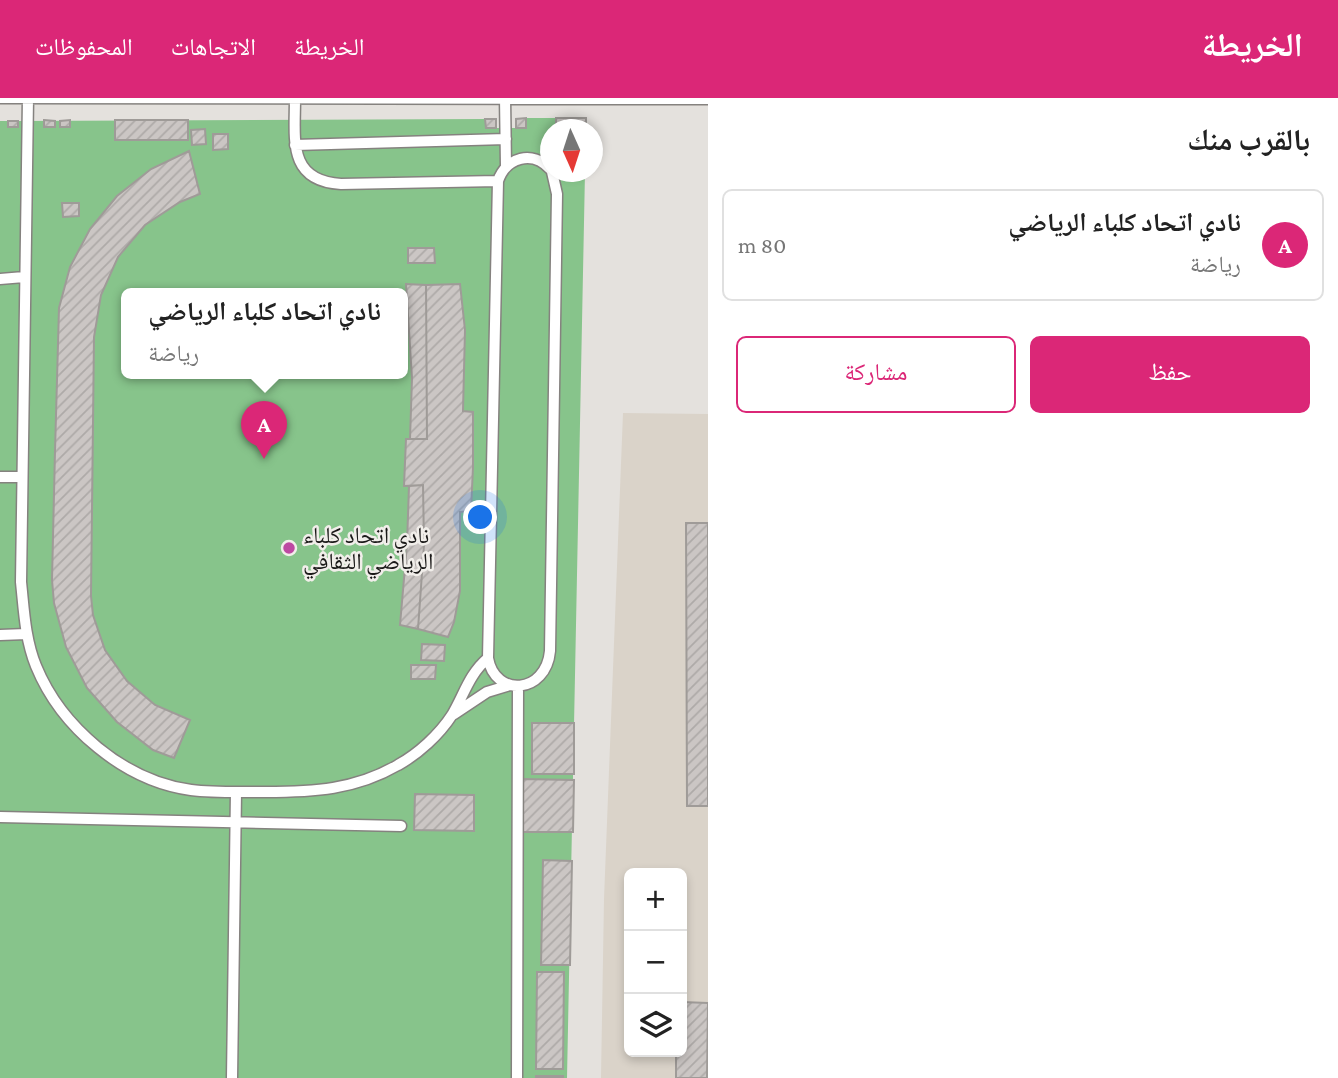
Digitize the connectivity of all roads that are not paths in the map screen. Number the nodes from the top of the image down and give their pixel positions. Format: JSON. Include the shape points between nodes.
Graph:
{"nodes":[{"id":1,"x":28,"y":98,"type":"edge"},
{"id":2,"x":295,"y":98,"type":"edge"},
{"id":3,"x":505,"y":98,"type":"edge"},
{"id":4,"x":662,"y":98,"type":"edge"},
{"id":5,"x":0,"y":99,"type":"edge"},
{"id":6,"x":708,"y":99,"type":"edge"},
{"id":7,"x":506,"y":139,"type":"junction"},
{"id":8,"x":295,"y":145,"type":"junction"},
{"id":9,"x":540,"y":161,"type":"edge"},
{"id":10,"x":506,"y":166,"type":"junction"},
{"id":11,"x":498,"y":181,"type":"junction"},
{"id":12,"x":554,"y":182,"type":"edge"},
{"id":13,"x":24,"y":277,"type":"junction"},
{"id":14,"x":0,"y":279,"type":"edge"},
{"id":15,"x":0,"y":477,"type":"edge"},
{"id":16,"x":22,"y":477,"type":"junction"},
{"id":17,"x":26,"y":634,"type":"junction"},
{"id":18,"x":0,"y":635,"type":"edge"},
{"id":19,"x":488,"y":658,"type":"junction"},
{"id":20,"x":514,"y":685,"type":"junction"},
{"id":21,"x":451,"y":717,"type":"junction"},
{"id":22,"x":236,"y":792,"type":"junction"},
{"id":23,"x":0,"y":817,"type":"edge"},
{"id":24,"x":236,"y":822,"type":"junction"},
{"id":25,"x":401,"y":826,"type":"dead end"},
{"id":26,"x":232,"y":1078,"type":"edge"},
{"id":27,"x":517,"y":1078,"type":"edge"}],
"edges":[{"from":1,"to":2,"type":"lane"},
{"from":1,"to":5,"type":"lane"},
{"from":1,"to":13,"type":"lane"},
{"from":2,"to":3,"type":"lane"},
{"from":2,"to":8,"type":"lane"},
{"from":3,"to":4,"type":"lane"},
{"from":3,"to":7,"type":"lane"},
{"from":4,"to":6,"type":"lane"},
{"from":7,"to":8,"type":"lane"},
{"from":7,"to":10,"type":"lane"},
{"from":8,"to":11,"type":"lane","via":[[306,172],[322,182]]},
{"from":9,"to":10,"type":"lane","via":[[521,158]]},
{"from":10,"to":11,"type":"lane"},
{"from":11,"to":19,"type":"lane"},
{"from":12,"to":20,"type":"lane","via":[[550,651],[544,673],[533,682]]},
{"from":13,"to":14,"type":"lane"},
{"from":13,"to":16,"type":"lane"},
{"from":15,"to":16,"type":"lane"},
{"from":16,"to":17,"type":"lane","via":[[21,582]]},
{"from":17,"to":18,"type":"lane"},
{"from":17,"to":22,"type":"lane","via":[[50,693],[103,751],[167,785]]},
{"from":19,"to":20,"type":"lane","via":[[498,677]]},
{"from":19,"to":21,"type":"lane","via":[[471,676]]},
{"from":20,"to":21,"type":"lane","via":[[487,692]]},
{"from":20,"to":27,"type":"lane"},
{"from":21,"to":22,"type":"lane","via":[[422,749],[364,781],[317,791]]},
{"from":22,"to":24,"type":"lane"},
{"from":23,"to":24,"type":"lane"},
{"from":24,"to":25,"type":"lane"},
{"from":24,"to":26,"type":"lane"}]}
